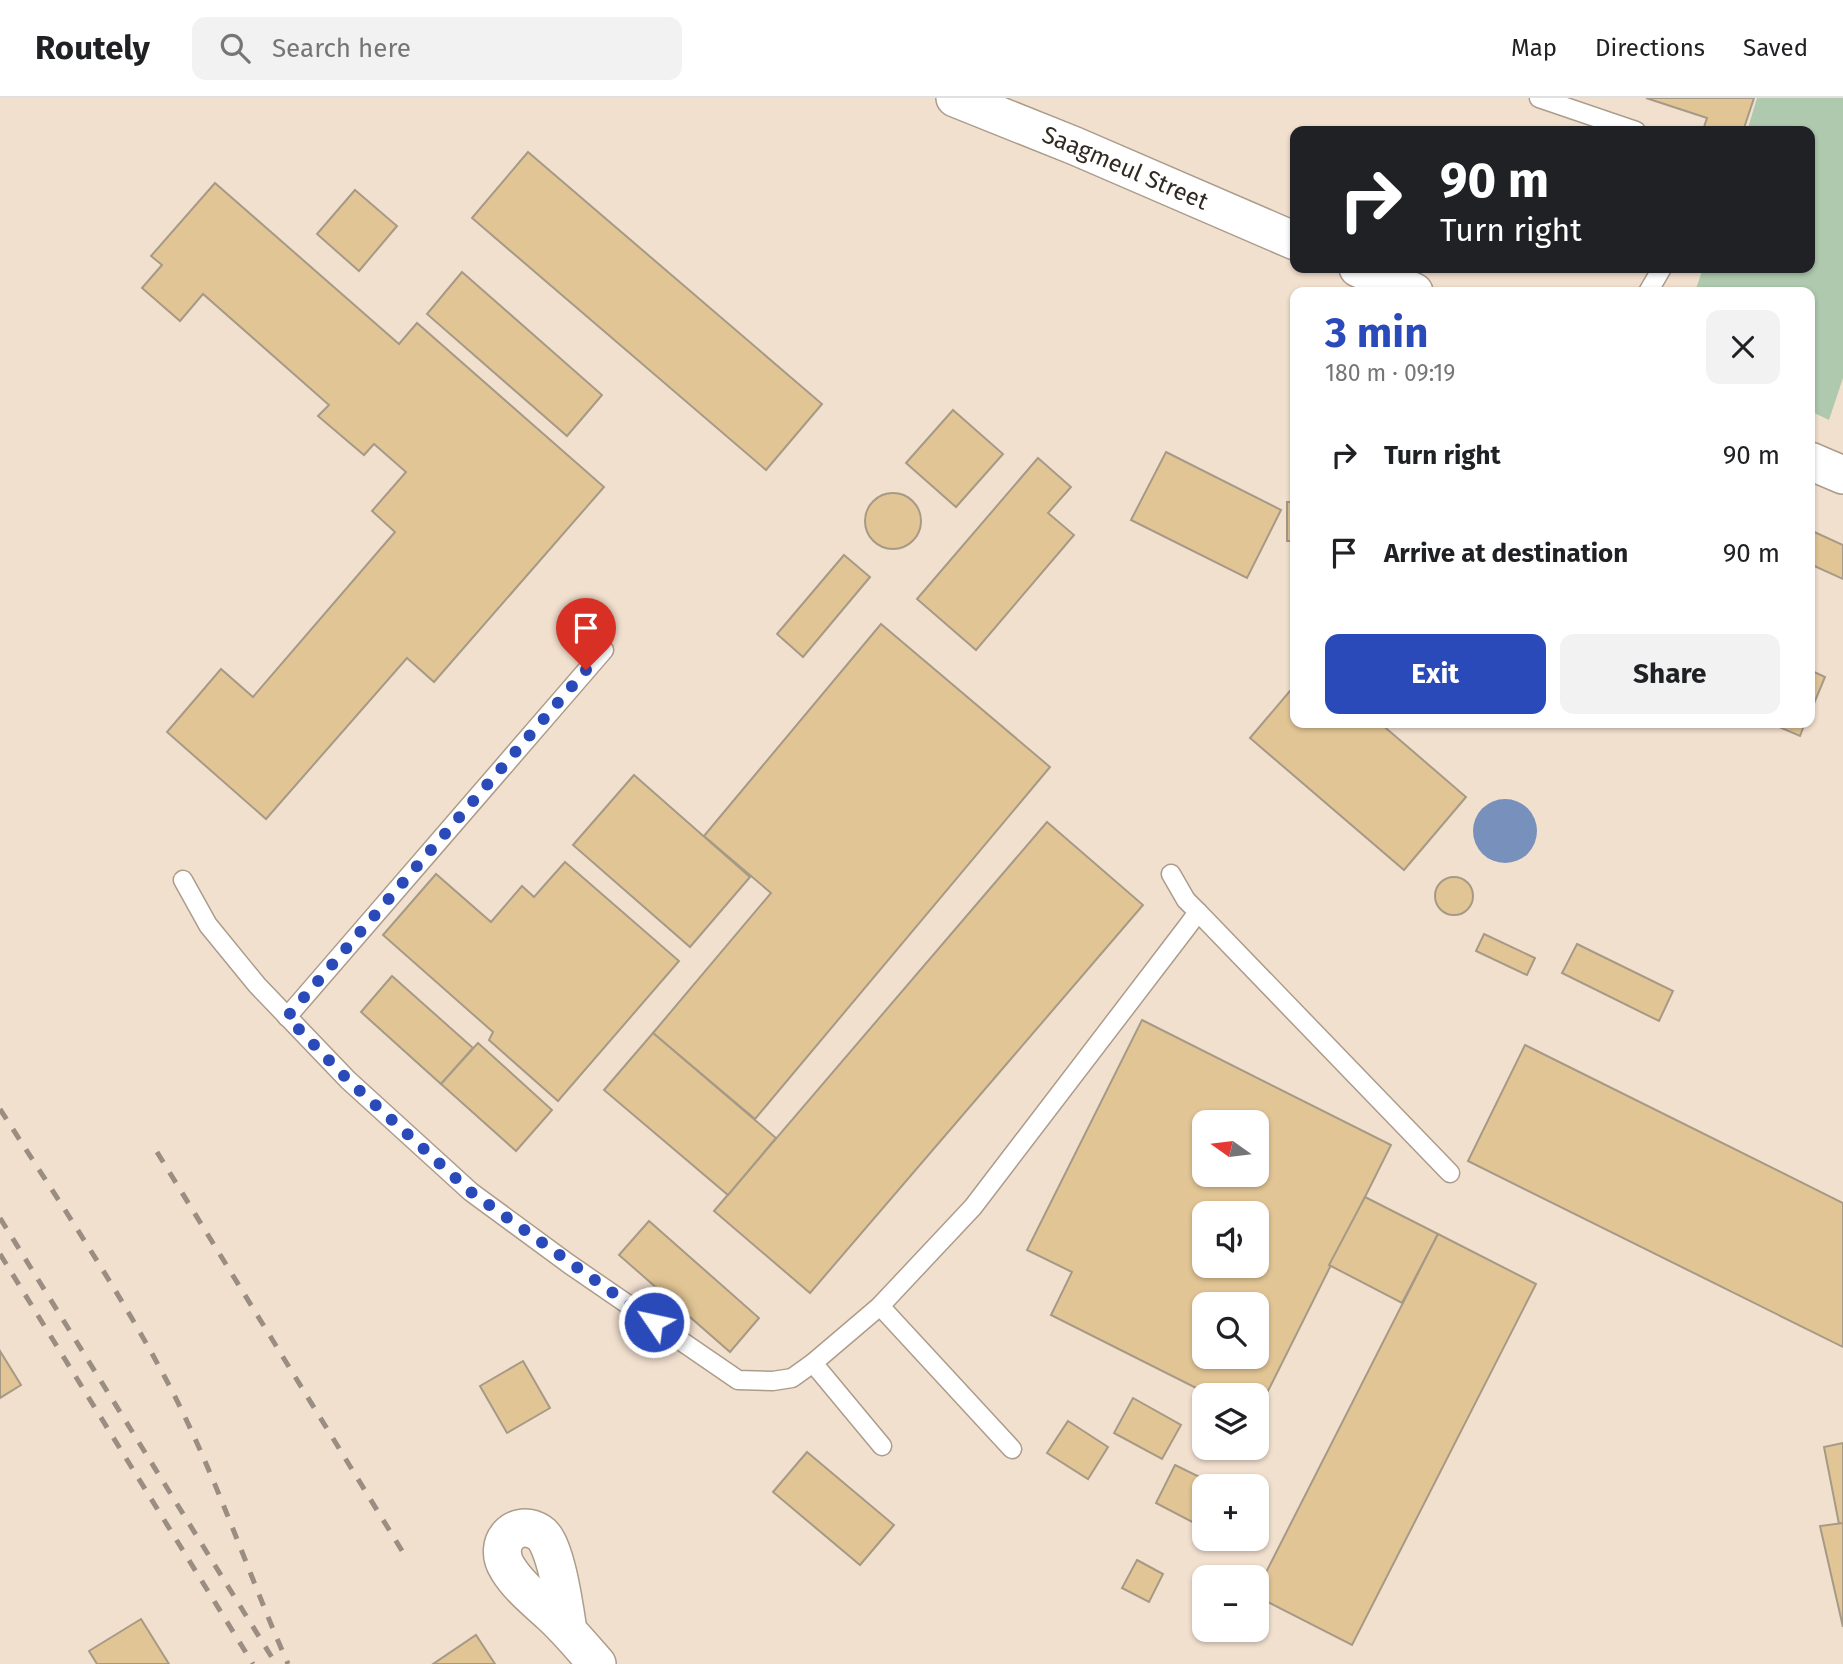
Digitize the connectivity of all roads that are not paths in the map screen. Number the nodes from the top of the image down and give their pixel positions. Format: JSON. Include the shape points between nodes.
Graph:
{"nodes":[{"id":1,"x":955,"y":98,"type":"edge"},
{"id":2,"x":1539,"y":98,"type":"edge"},
{"id":3,"x":1621,"y":126,"type":"edge"},
{"id":4,"x":1290,"y":239,"type":"edge"},
{"id":5,"x":1370,"y":273,"type":"edge"},
{"id":6,"x":1403,"y":287,"type":"edge"},
{"id":7,"x":1815,"y":463,"type":"edge"},
{"id":8,"x":1843,"y":475,"type":"edge"},
{"id":9,"x":604,"y":650,"type":"dead end"},
{"id":10,"x":1171,"y":874,"type":"dead end"},
{"id":11,"x":183,"y":880,"type":"dead end"},
{"id":12,"x":1198,"y":912,"type":"junction"},
{"id":13,"x":287,"y":1017,"type":"junction"},
{"id":14,"x":1450,"y":1173,"type":"dead end"},
{"id":15,"x":880,"y":1306,"type":"junction"},
{"id":16,"x":813,"y":1363,"type":"junction"},
{"id":17,"x":882,"y":1446,"type":"dead end"},
{"id":18,"x":1012,"y":1449,"type":"dead end"},
{"id":19,"x":568,"y":1631,"type":"dead end"},
{"id":20,"x":597,"y":1664,"type":"edge"}],
"edges":[{"from":1,"to":4,"type":"street","name":"Saagmeul Street"},
{"from":2,"to":3,"type":"lane"},
{"from":5,"to":6,"type":"street"},
{"from":7,"to":8,"type":"street"},
{"from":9,"to":13,"type":"lane"},
{"from":10,"to":12,"type":"lane"},
{"from":11,"to":13,"type":"lane","via":[[208,925]]},
{"from":12,"to":14,"type":"lane"},
{"from":12,"to":15,"type":"lane","via":[[973,1207]]},
{"from":13,"to":16,"type":"lane","via":[[348,1080],[471,1192],[738,1380],[792,1378]]},
{"from":15,"to":16,"type":"lane"},
{"from":15,"to":18,"type":"lane"},
{"from":16,"to":17,"type":"lane"},
{"from":19,"to":20,"type":"street"}]}
